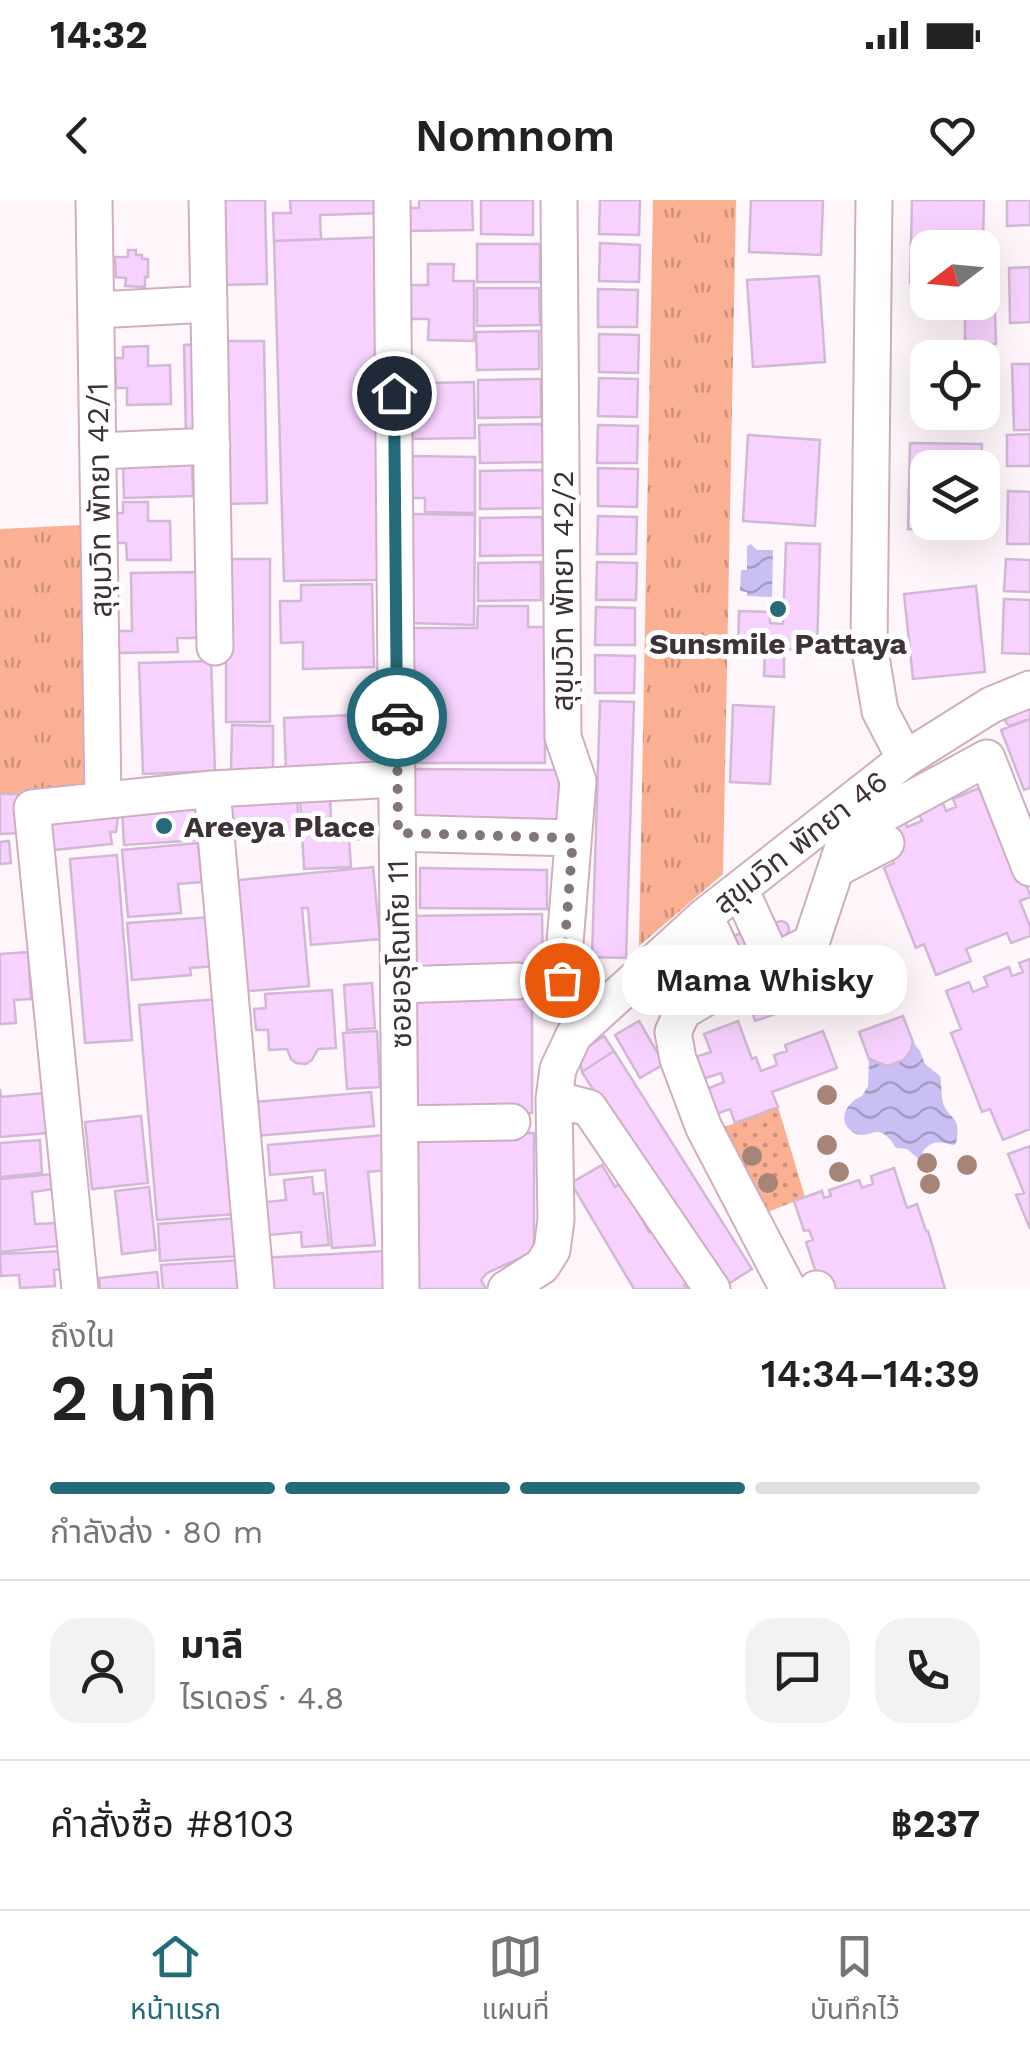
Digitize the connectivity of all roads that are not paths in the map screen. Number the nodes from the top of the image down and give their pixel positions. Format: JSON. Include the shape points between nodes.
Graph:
{"nodes":[{"id":1,"x":94,"y":200,"type":"edge"},
{"id":2,"x":207,"y":200,"type":"edge"},
{"id":3,"x":392,"y":200,"type":"edge"},
{"id":4,"x":559,"y":200,"type":"edge"},
{"id":5,"x":874,"y":200,"type":"edge"},
{"id":6,"x":209,"y":304,"type":"junction"},
{"id":7,"x":96,"y":310,"type":"junction"},
{"id":8,"x":212,"y":446,"type":"junction"},
{"id":9,"x":98,"y":452,"type":"junction"},
{"id":10,"x":215,"y":647,"type":"dead end"},
{"id":11,"x":1030,"y":689,"type":"edge"},
{"id":12,"x":904,"y":759,"type":"junction"},
{"id":13,"x":397,"y":779,"type":"junction"},
{"id":14,"x":212,"y":789,"type":"junction"},
{"id":15,"x":103,"y":800,"type":"junction"},
{"id":16,"x":398,"y":833,"type":"junction"},
{"id":17,"x":573,"y":838,"type":"junction"},
{"id":18,"x":886,"y":843,"type":"dead end"},
{"id":19,"x":836,"y":868,"type":"junction"},
{"id":20,"x":1030,"y":868,"type":"edge"},
{"id":21,"x":740,"y":889,"type":"junction"},
{"id":22,"x":705,"y":916,"type":"junction"},
{"id":23,"x":773,"y":961,"type":"junction"},
{"id":24,"x":562,"y":980,"type":"dead end"},
{"id":25,"x":517,"y":981,"type":"dead end"},
{"id":26,"x":734,"y":981,"type":"junction"},
{"id":27,"x":399,"y":985,"type":"junction"},
{"id":28,"x":554,"y":1099,"type":"junction"},
{"id":29,"x":512,"y":1122,"type":"dead end"},
{"id":30,"x":400,"y":1124,"type":"junction"},
{"id":31,"x":80,"y":1289,"type":"edge"},
{"id":32,"x":256,"y":1289,"type":"edge"},
{"id":33,"x":402,"y":1289,"type":"edge"},
{"id":34,"x":506,"y":1289,"type":"edge"},
{"id":35,"x":712,"y":1289,"type":"edge"},
{"id":36,"x":788,"y":1289,"type":"edge"}],
"edges":[{"from":1,"to":7,"type":"street","name":"สุขุมวิท พัทยา 42/1"},
{"from":2,"to":6,"type":"street"},
{"from":3,"to":13,"type":"street","name":"ซอยอรุโณทัย 11"},
{"from":4,"to":17,"type":"street","name":"สุขุมวิท พัทยา 42/2","via":[[563,737],[578,781]]},
{"from":5,"to":12,"type":"street","via":[[869,645],[880,711]]},
{"from":6,"to":7,"type":"street"},
{"from":6,"to":8,"type":"street"},
{"from":7,"to":9,"type":"street","name":"สุขุมวิท พัทยา 42/1"},
{"from":8,"to":9,"type":"street"},
{"from":8,"to":10,"type":"street"},
{"from":9,"to":15,"type":"street","name":"สุขุมวิท พัทยา 42/1"},
{"from":11,"to":12,"type":"street","name":"สุขุมวิท พัทยา 46"},
{"from":12,"to":21,"type":"street","name":"สุขุมวิท พัทยา 46"},
{"from":13,"to":14,"type":"street"},
{"from":13,"to":16,"type":"street","name":"ซอยอรุโณทัย 11"},
{"from":14,"to":15,"type":"street"},
{"from":14,"to":32,"type":"street"},
{"from":15,"to":31,"type":"street","via":[[32,808]]},
{"from":16,"to":17,"type":"street"},
{"from":16,"to":27,"type":"street","name":"ซอยอรุโณทัย 11"},
{"from":17,"to":24,"type":"street","name":"สุขุมวิท พัทยา 42/2"},
{"from":18,"to":19,"type":"street"},
{"from":19,"to":20,"type":"street","via":[[865,824],[988,758],[1012,835]]},
{"from":19,"to":23,"type":"street","via":[[812,943]]},
{"from":21,"to":22,"type":"street","name":"สุขุมวิท พัทยา 46"},
{"from":21,"to":23,"type":"street"},
{"from":22,"to":26,"type":"street"},
{"from":22,"to":28,"type":"street","name":"สุขุมวิท พัทยา 46","via":[[574,1035],[558,1068]]},
{"from":23,"to":26,"type":"street"},
{"from":25,"to":27,"type":"street"},
{"from":26,"to":36,"type":"street","via":[[683,1011],[673,1032],[704,1128]]},
{"from":27,"to":30,"type":"street","name":"ซอยอรุโณทัย 11"},
{"from":28,"to":34,"type":"street","name":"สุขุมวิท พัทยา 46","via":[[552,1250],[542,1266]]},
{"from":28,"to":35,"type":"street","via":[[589,1108]]},
{"from":29,"to":30,"type":"street"},
{"from":30,"to":33,"type":"street","name":"ซอยอรุโณทัย 11"}]}
